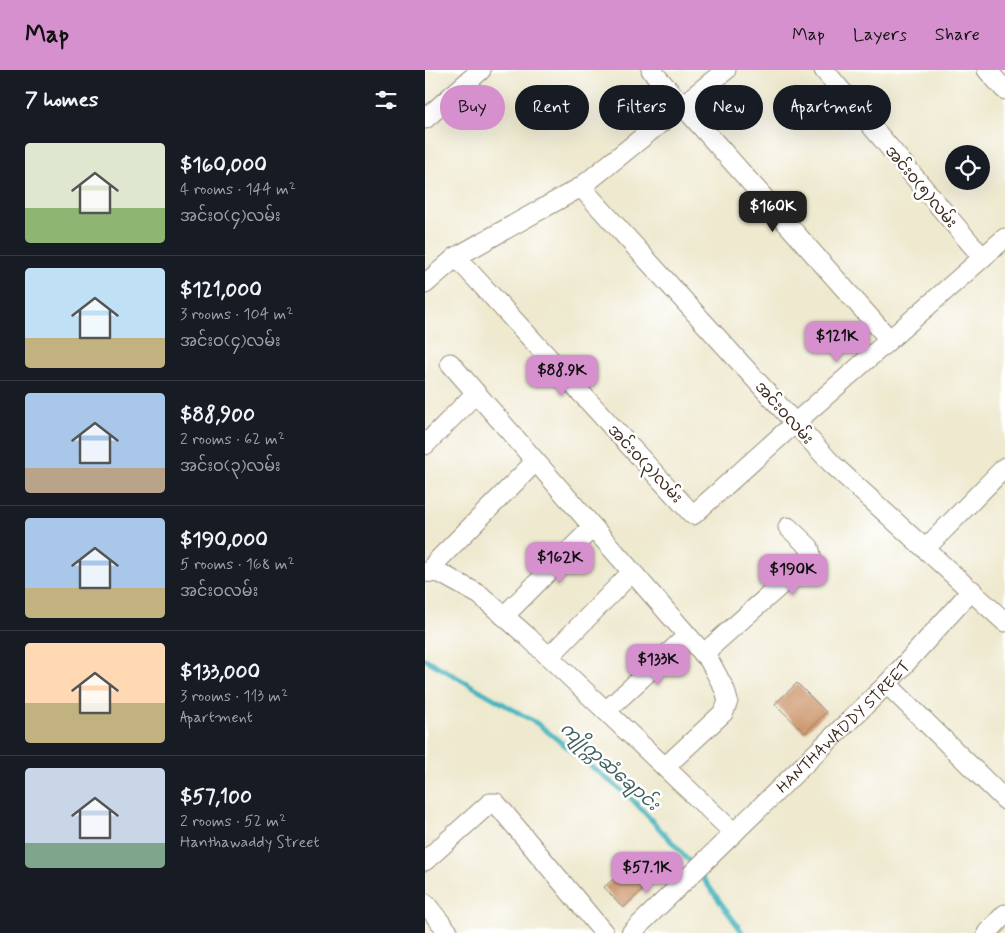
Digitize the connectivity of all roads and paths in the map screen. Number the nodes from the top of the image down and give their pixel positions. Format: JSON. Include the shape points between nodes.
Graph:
{"nodes":[{"id":1,"x":481,"y":70,"type":"edge"},
{"id":2,"x":651,"y":70,"type":"edge"},
{"id":3,"x":726,"y":70,"type":"edge"},
{"id":4,"x":824,"y":70,"type":"edge"},
{"id":5,"x":987,"y":70,"type":"edge"},
{"id":6,"x":664,"y":85,"type":"edge"},
{"id":7,"x":1005,"y":90,"type":"edge"},
{"id":8,"x":685,"y":104,"type":"edge"},
{"id":9,"x":685,"y":109,"type":"edge"},
{"id":10,"x":425,"y":119,"type":"edge"},
{"id":11,"x":652,"y":130,"type":"edge"},
{"id":12,"x":581,"y":187,"type":"junction"},
{"id":13,"x":1005,"y":238,"type":"edge"},
{"id":14,"x":457,"y":256,"type":"junction"},
{"id":15,"x":982,"y":257,"type":"junction"},
{"id":16,"x":425,"y":284,"type":"edge"},
{"id":17,"x":889,"y":339,"type":"junction"},
{"id":18,"x":450,"y":364,"type":"dead end"},
{"id":19,"x":476,"y":393,"type":"junction"},
{"id":20,"x":795,"y":423,"type":"junction"},
{"id":21,"x":425,"y":445,"type":"edge"},
{"id":22,"x":535,"y":462,"type":"junction"},
{"id":23,"x":1005,"y":467,"type":"edge"},
{"id":24,"x":788,"y":527,"type":"dead end"},
{"id":25,"x":592,"y":528,"type":"junction"},
{"id":26,"x":926,"y":548,"type":"junction"},
{"id":27,"x":431,"y":566,"type":"edge"},
{"id":28,"x":631,"y":573,"type":"junction"},
{"id":29,"x":972,"y":590,"type":"junction"},
{"id":30,"x":504,"y":616,"type":"junction"},
{"id":31,"x":1005,"y":622,"type":"edge"},
{"id":32,"x":687,"y":636,"type":"junction"},
{"id":33,"x":703,"y":654,"type":"junction"},
{"id":34,"x":549,"y":657,"type":"junction"},
{"id":35,"x":887,"y":684,"type":"junction"},
{"id":36,"x":606,"y":711,"type":"junction"},
{"id":37,"x":665,"y":767,"type":"junction"},
{"id":38,"x":1005,"y":800,"type":"edge"},
{"id":39,"x":734,"y":833,"type":"junction"},
{"id":40,"x":425,"y":861,"type":"edge"},
{"id":41,"x":425,"y":903,"type":"edge"},
{"id":42,"x":1005,"y":914,"type":"edge"},
{"id":43,"x":449,"y":933,"type":"edge"},
{"id":44,"x":604,"y":933,"type":"edge"},
{"id":45,"x":631,"y":933,"type":"edge"},
{"id":46,"x":987,"y":933,"type":"edge"}],
"edges":[{"from":1,"to":10,"type":"street"},
{"from":2,"to":6,"type":"street"},
{"from":3,"to":8,"type":"street"},
{"from":4,"to":15,"type":"street","name":"အင်းဝ(၅)လမ်း"},
{"from":5,"to":7,"type":"street"},
{"from":9,"to":17,"type":"street"},
{"from":11,"to":12,"type":"street"},
{"from":12,"to":14,"type":"street"},
{"from":12,"to":20,"type":"street","name":"အင်းဝလမ်း"},
{"from":13,"to":15,"type":"street"},
{"from":14,"to":16,"type":"street"},
{"from":14,"to":20,"type":"street","name":"အင်းဝ(၃)လမ်း","via":[[693,515]]},
{"from":15,"to":17,"type":"street"},
{"from":17,"to":20,"type":"street"},
{"from":18,"to":19,"type":"street"},
{"from":19,"to":21,"type":"street"},
{"from":19,"to":22,"type":"street"},
{"from":20,"to":26,"type":"street","name":"အင်းဝလမ်း","via":[[831,463]]},
{"from":22,"to":25,"type":"street"},
{"from":22,"to":27,"type":"street"},
{"from":23,"to":26,"type":"street"},
{"from":24,"to":33,"type":"street","via":[[809,547],[809,560]]},
{"from":25,"to":28,"type":"street"},
{"from":25,"to":30,"type":"street"},
{"from":26,"to":29,"type":"street","name":"အင်းဝလမ်း"},
{"from":27,"to":30,"type":"street","via":[[480,595]]},
{"from":28,"to":32,"type":"street"},
{"from":28,"to":34,"type":"street"},
{"from":29,"to":31,"type":"street","name":"အင်းဝလမ်း"},
{"from":29,"to":35,"type":"street","name":"HANTHAWADDY STREET"},
{"from":30,"to":34,"type":"street"},
{"from":32,"to":33,"type":"street"},
{"from":32,"to":36,"type":"street"},
{"from":33,"to":37,"type":"street","via":[[725,690],[728,701],[724,712]]},
{"from":34,"to":36,"type":"street"},
{"from":35,"to":38,"type":"street"},
{"from":35,"to":39,"type":"street","name":"HANTHAWADDY STREET"},
{"from":36,"to":37,"type":"street"},
{"from":37,"to":39,"type":"street"},
{"from":39,"to":45,"type":"street","name":"HANTHAWADDY STREET"},
{"from":40,"to":44,"type":"street","via":[[490,803],[496,803]]},
{"from":41,"to":43,"type":"street"},
{"from":42,"to":46,"type":"street"}]}
